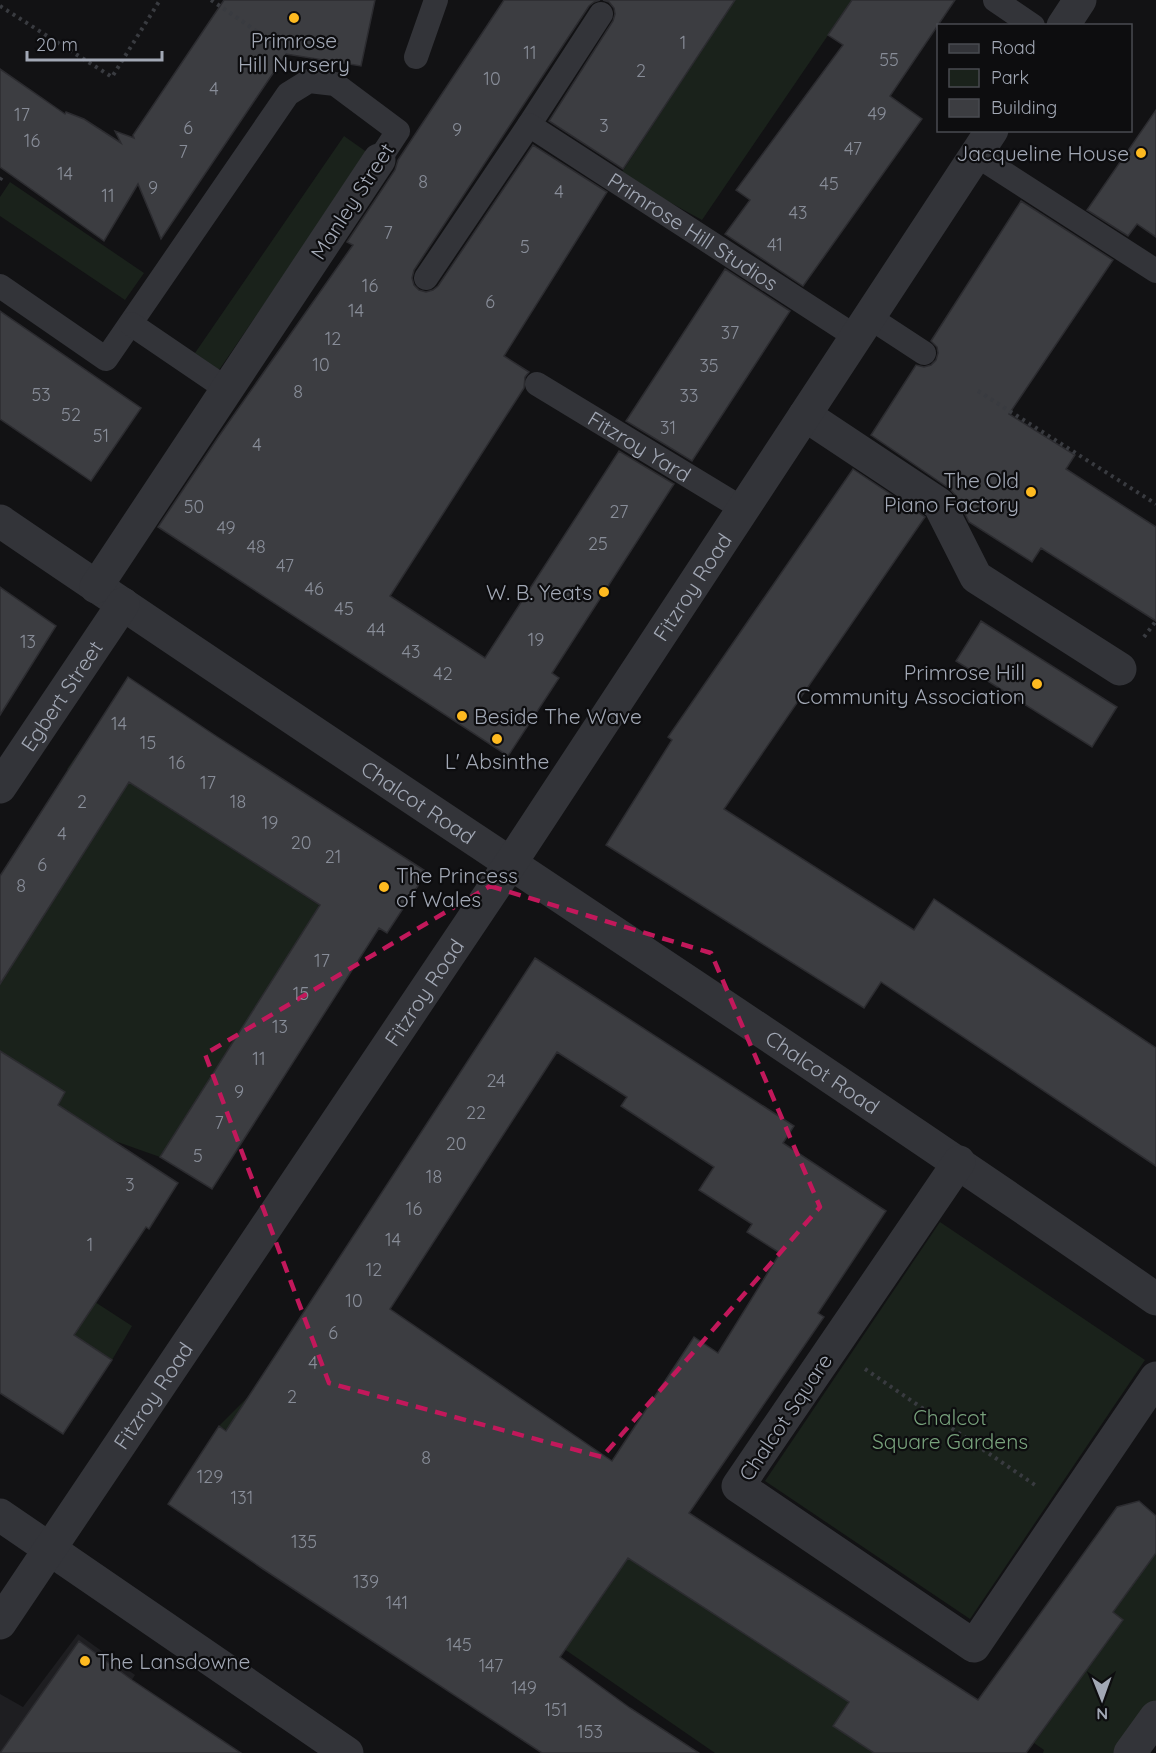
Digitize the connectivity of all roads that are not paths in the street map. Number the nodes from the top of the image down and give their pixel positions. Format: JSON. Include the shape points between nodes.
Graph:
{"nodes":[{"id":1,"x":436,"y":0,"type":"edge"},
{"id":2,"x":994,"y":0,"type":"edge"},
{"id":3,"x":1080,"y":0,"type":"edge"},
{"id":4,"x":601,"y":14,"type":"dead end"},
{"id":5,"x":1030,"y":24,"type":"edge"},
{"id":6,"x":1064,"y":24,"type":"edge"},
{"id":7,"x":416,"y":57,"type":"dead end"},
{"id":8,"x":529,"y":125,"type":"junction"},
{"id":9,"x":984,"y":143,"type":"edge"},
{"id":10,"x":379,"y":160,"type":"joint"},
{"id":11,"x":1156,"y":271,"type":"edge"},
{"id":12,"x":426,"y":278,"type":"dead end"},
{"id":13,"x":0,"y":286,"type":"edge"},
{"id":14,"x":131,"y":324,"type":"junction"},
{"id":15,"x":862,"y":327,"type":"junction"},
{"id":16,"x":924,"y":352,"type":"dead end"},
{"id":17,"x":537,"y":384,"type":"dead end"},
{"id":18,"x":228,"y":390,"type":"junction"},
{"id":19,"x":805,"y":415,"type":"junction"},
{"id":20,"x":743,"y":508,"type":"junction"},
{"id":21,"x":0,"y":521,"type":"edge"},
{"id":22,"x":109,"y":596,"type":"junction"},
{"id":23,"x":1120,"y":669,"type":"dead end"},
{"id":24,"x":0,"y":787,"type":"edge"},
{"id":25,"x":510,"y":864,"type":"junction"},
{"id":26,"x":958,"y":1162,"type":"junction"},
{"id":27,"x":1156,"y":1299,"type":"edge"},
{"id":28,"x":1156,"y":1378,"type":"edge"},
{"id":29,"x":0,"y":1515,"type":"edge"},
{"id":30,"x":50,"y":1549,"type":"junction"},
{"id":31,"x":0,"y":1623,"type":"edge"},
{"id":32,"x":1156,"y":1717,"type":"edge"},
{"id":33,"x":347,"y":1753,"type":"edge"},
{"id":34,"x":1130,"y":1753,"type":"edge"}],
"edges":[{"from":1,"to":7,"type":"lane"},
{"from":2,"to":5,"type":"lane"},
{"from":3,"to":6,"type":"street"},
{"from":4,"to":8,"type":"lane"},
{"from":8,"to":12,"type":"lane"},
{"from":8,"to":15,"type":"lane","name":"Primrose Hill Studios"},
{"from":9,"to":11,"type":"lane"},
{"from":9,"to":15,"type":"street","name":"Fitzroy Road"},
{"from":10,"to":14,"type":"lane","name":"Manley Street","via":[[398,131],[335,84],[309,81],[288,94]]},
{"from":10,"to":18,"type":"street","name":"Manley Street"},
{"from":13,"to":14,"type":"lane","via":[[106,359]]},
{"from":14,"to":18,"type":"lane"},
{"from":15,"to":16,"type":"lane","name":"Primrose Hill Studios"},
{"from":15,"to":19,"type":"street","name":"Fitzroy Road"},
{"from":17,"to":20,"type":"lane","name":"Fitzroy Yard"},
{"from":18,"to":22,"type":"street","name":"Manley Street"},
{"from":19,"to":20,"type":"street","name":"Fitzroy Road"},
{"from":19,"to":23,"type":"street","via":[[939,504],[976,577]]},
{"from":20,"to":25,"type":"street","name":"Fitzroy Road"},
{"from":21,"to":22,"type":"street","name":"Chalcot Road"},
{"from":22,"to":24,"type":"street","name":"Egbert Street"},
{"from":22,"to":25,"type":"street","name":"Chalcot Road"},
{"from":25,"to":26,"type":"street","name":"Chalcot Road"},
{"from":25,"to":30,"type":"street","name":"Fitzroy Road"},
{"from":26,"to":27,"type":"street"},
{"from":26,"to":28,"type":"street","name":"Chalcot Square","via":[[738,1486],[974,1646]]},
{"from":29,"to":30,"type":"street"},
{"from":30,"to":31,"type":"street","name":"Fitzroy Road"},
{"from":30,"to":33,"type":"street"},
{"from":32,"to":34,"type":"street"}]}
